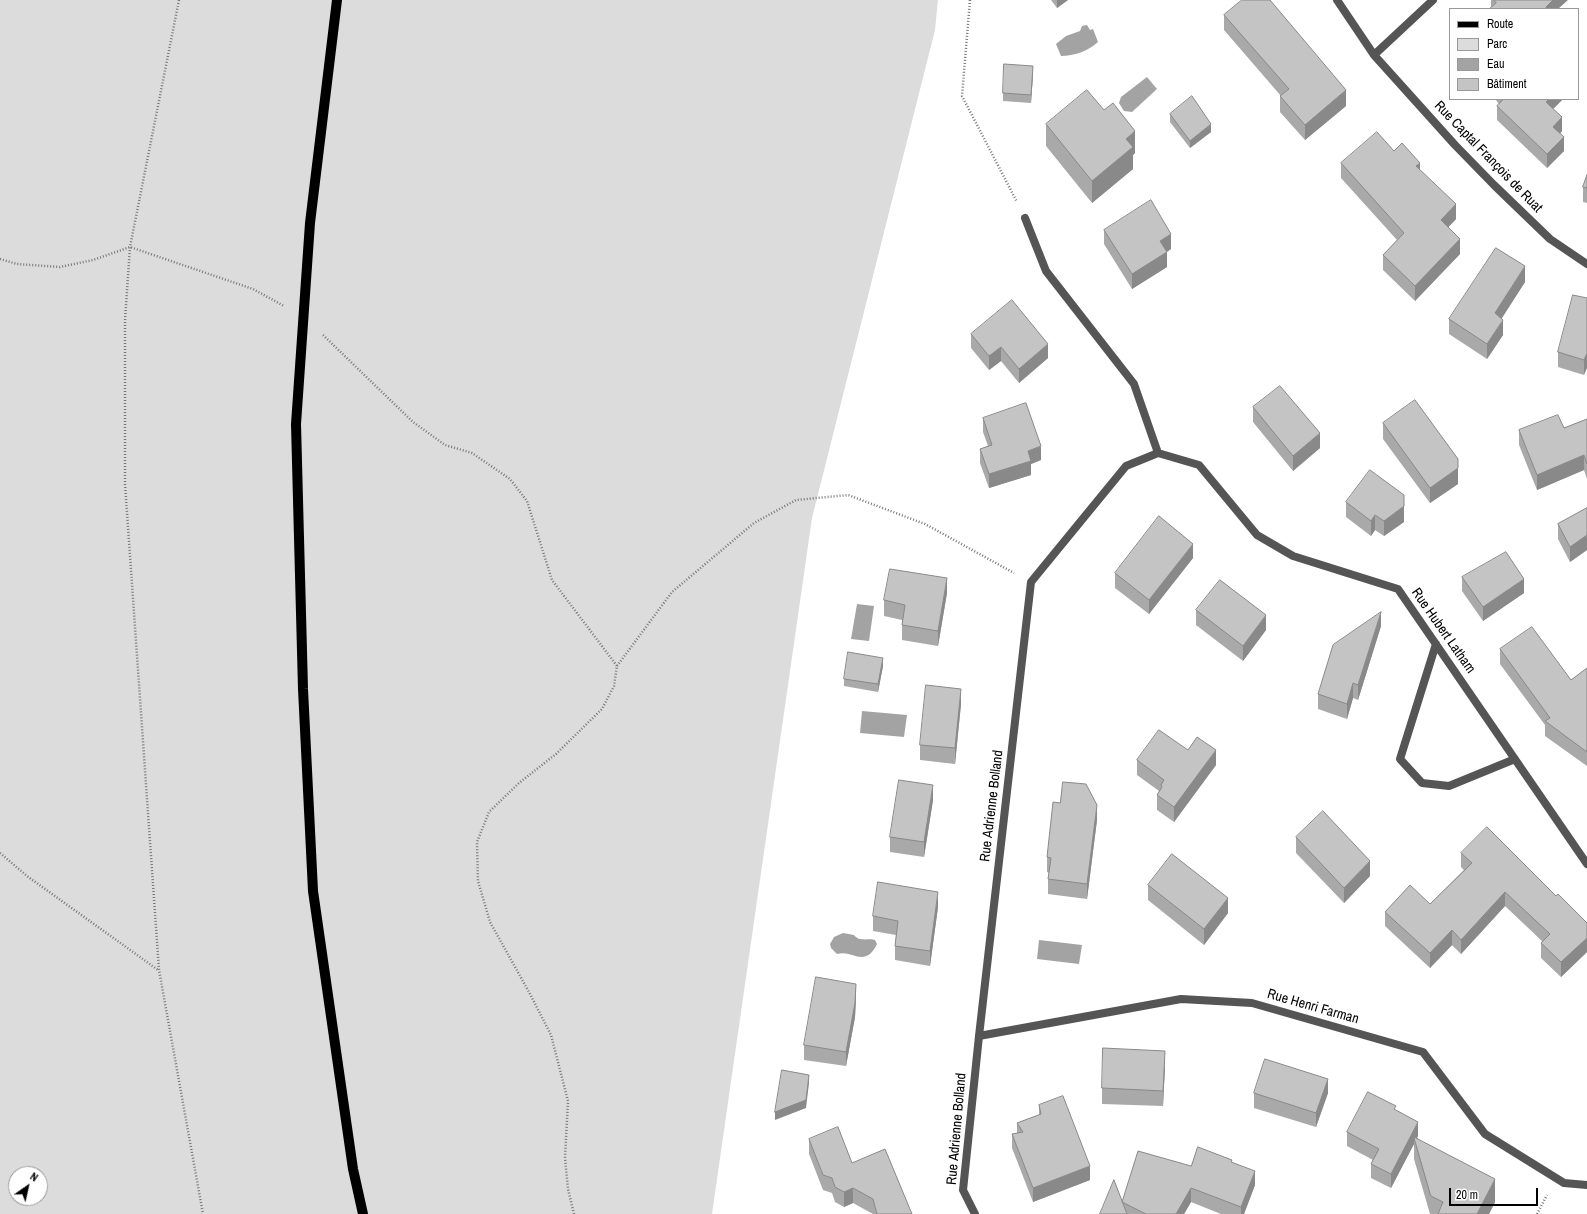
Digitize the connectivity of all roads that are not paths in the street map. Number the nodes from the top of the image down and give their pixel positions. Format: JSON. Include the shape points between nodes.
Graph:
{"nodes":[{"id":1,"x":337,"y":0,"type":"edge"},
{"id":2,"x":1337,"y":0,"type":"edge"},
{"id":3,"x":1433,"y":0,"type":"edge"},
{"id":4,"x":1374,"y":55,"type":"junction"},
{"id":5,"x":1025,"y":218,"type":"road end"},
{"id":6,"x":1587,"y":264,"type":"edge"},
{"id":7,"x":1158,"y":453,"type":"junction"},
{"id":8,"x":1436,"y":644,"type":"junction"},
{"id":9,"x":1515,"y":759,"type":"junction"},
{"id":10,"x":1587,"y":864,"type":"edge"},
{"id":11,"x":979,"y":1036,"type":"junction"},
{"id":12,"x":1587,"y":1185,"type":"edge"},
{"id":13,"x":363,"y":1214,"type":"edge"},
{"id":14,"x":975,"y":1214,"type":"edge"}],
"edges":[{"from":1,"to":13,"type":"main road","via":[[310,223],[296,424],[303,689],[313,891],[353,1169]]},
{"from":2,"to":4,"type":"street","name":"Rue Captal François de Ruat"},
{"from":3,"to":4,"type":"street"},
{"from":4,"to":6,"type":"street","name":"Rue Captal François de Ruat","via":[[1494,185],[1550,239]]},
{"from":5,"to":7,"type":"street","via":[[1046,271],[1134,384]]},
{"from":7,"to":8,"type":"street","name":"Rue Hubert Latham","via":[[1199,465],[1257,535],[1293,556],[1398,588]]},
{"from":7,"to":11,"type":"street","name":"Rue Adrienne Bolland","via":[[1126,466],[1031,582]]},
{"from":8,"to":9,"type":"street","name":"Rue Hubert Latham"},
{"from":8,"to":9,"type":"street","via":[[1400,759],[1422,784],[1449,786]]},
{"from":9,"to":10,"type":"street","name":"Rue Hubert Latham"},
{"from":11,"to":12,"type":"street","name":"Rue Henri Farman","via":[[1181,999],[1252,1003],[1423,1052],[1485,1134],[1564,1183]]},
{"from":11,"to":14,"type":"street","name":"Rue Adrienne Bolland","via":[[963,1190]]}]}
